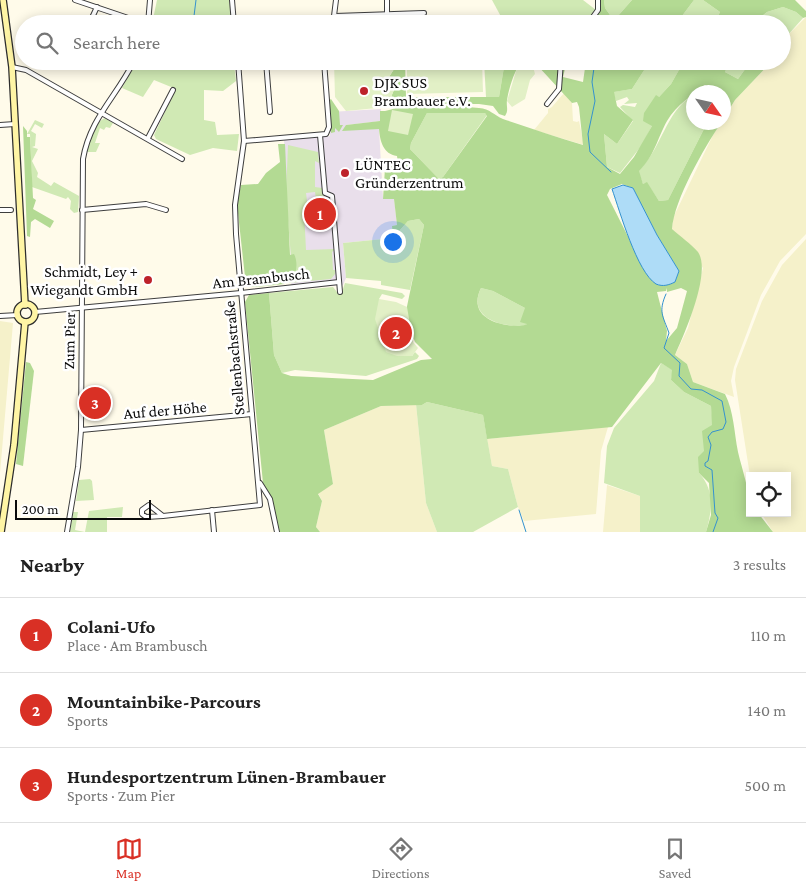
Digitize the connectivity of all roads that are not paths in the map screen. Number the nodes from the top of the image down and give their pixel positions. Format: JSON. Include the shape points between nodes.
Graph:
{"nodes":[{"id":1,"x":3,"y":0,"type":"edge"},
{"id":2,"x":75,"y":0,"type":"edge"},
{"id":3,"x":150,"y":0,"type":"edge"},
{"id":4,"x":232,"y":0,"type":"edge"},
{"id":5,"x":336,"y":0,"type":"edge"},
{"id":6,"x":387,"y":0,"type":"edge"},
{"id":7,"x":598,"y":0,"type":"edge"},
{"id":8,"x":97,"y":7,"type":"junction"},
{"id":9,"x":424,"y":13,"type":"dead end"},
{"id":10,"x":93,"y":15,"type":"edge"},
{"id":11,"x":121,"y":15,"type":"edge"},
{"id":12,"x":148,"y":15,"type":"edge"},
{"id":13,"x":233,"y":15,"type":"edge"},
{"id":14,"x":335,"y":15,"type":"edge"},
{"id":15,"x":387,"y":15,"type":"joint"},
{"id":16,"x":594,"y":15,"type":"edge"},
{"id":17,"x":12,"y":67,"type":"junction"},
{"id":18,"x":15,"y":68,"type":"edge"},
{"id":19,"x":26,"y":70,"type":"edge"},
{"id":20,"x":128,"y":70,"type":"edge"},
{"id":21,"x":239,"y":70,"type":"edge"},
{"id":22,"x":267,"y":70,"type":"edge"},
{"id":23,"x":325,"y":70,"type":"edge"},
{"id":24,"x":560,"y":70,"type":"edge"},
{"id":25,"x":173,"y":90,"type":"dead end"},
{"id":26,"x":548,"y":104,"type":"dead end"},
{"id":27,"x":100,"y":112,"type":"junction"},
{"id":28,"x":270,"y":112,"type":"dead end"},
{"id":29,"x":15,"y":124,"type":"junction"},
{"id":30,"x":0,"y":125,"type":"edge"},
{"id":31,"x":320,"y":135,"type":"junction"},
{"id":32,"x":148,"y":138,"type":"junction"},
{"id":33,"x":244,"y":141,"type":"junction"},
{"id":34,"x":182,"y":159,"type":"dead end"},
{"id":35,"x":0,"y":210,"type":"edge"},
{"id":36,"x":10,"y":210,"type":"dead end"},
{"id":37,"x":82,"y":210,"type":"junction"},
{"id":38,"x":166,"y":210,"type":"dead end"},
{"id":39,"x":339,"y":282,"type":"junction"},
{"id":40,"x":340,"y":292,"type":"dead end"},
{"id":41,"x":241,"y":293,"type":"junction"},
{"id":42,"x":25,"y":305,"type":"junction"},
{"id":43,"x":81,"y":307,"type":"junction"},
{"id":44,"x":35,"y":312,"type":"junction"},
{"id":45,"x":18,"y":315,"type":"junction"},
{"id":46,"x":0,"y":316,"type":"edge"},
{"id":47,"x":25,"y":322,"type":"junction"},
{"id":48,"x":252,"y":414,"type":"junction"},
{"id":49,"x":81,"y":430,"type":"junction"},
{"id":50,"x":260,"y":483,"type":"junction"},
{"id":51,"x":212,"y":510,"type":"junction"},
{"id":52,"x":163,"y":516,"type":"junction"},
{"id":53,"x":1,"y":532,"type":"edge"},
{"id":54,"x":66,"y":532,"type":"edge"},
{"id":55,"x":214,"y":532,"type":"edge"},
{"id":56,"x":277,"y":532,"type":"edge"}],
"edges":[{"from":1,"to":17,"type":"main road"},
{"from":2,"to":8,"type":"street"},
{"from":3,"to":12,"type":"street"},
{"from":4,"to":13,"type":"street"},
{"from":5,"to":14,"type":"street"},
{"from":6,"to":15,"type":"street"},
{"from":7,"to":16,"type":"street"},
{"from":8,"to":10,"type":"street"},
{"from":8,"to":11,"type":"street"},
{"from":9,"to":15,"type":"street"},
{"from":17,"to":18,"type":"street"},
{"from":17,"to":29,"type":"main road"},
{"from":19,"to":27,"type":"street"},
{"from":20,"to":27,"type":"street","name":"Zum Pier"},
{"from":21,"to":33,"type":"street","name":"Stellenbachstraße"},
{"from":22,"to":28,"type":"street"},
{"from":23,"to":31,"type":"street","via":[[329,127],[326,134]]},
{"from":24,"to":26,"type":"street","via":[[559,89]]},
{"from":25,"to":32,"type":"street"},
{"from":27,"to":32,"type":"street"},
{"from":27,"to":37,"type":"street","name":"Zum Pier","via":[[85,147]]},
{"from":29,"to":30,"type":"street"},
{"from":29,"to":42,"type":"main road"},
{"from":31,"to":33,"type":"street"},
{"from":31,"to":39,"type":"street","via":[[325,193],[332,196]]},
{"from":32,"to":34,"type":"street"},
{"from":33,"to":41,"type":"street","name":"Stellenbachstraße","via":[[235,205]]},
{"from":35,"to":36,"type":"street"},
{"from":37,"to":38,"type":"street","via":[[146,204]]},
{"from":37,"to":43,"type":"street","name":"Zum Pier"},
{"from":39,"to":40,"type":"street"},
{"from":39,"to":41,"type":"street","name":"Am Brambusch"},
{"from":41,"to":43,"type":"street","name":"Am Brambusch"},
{"from":41,"to":48,"type":"street","name":"Stellenbachstraße"},
{"from":42,"to":44,"type":"main road","via":[[32,306]]},
{"from":42,"to":45,"type":"main road"},
{"from":43,"to":44,"type":"street","name":"Am Brambusch"},
{"from":43,"to":49,"type":"street","name":"Zum Pier"},
{"from":44,"to":47,"type":"main road","via":[[32,320]]},
{"from":45,"to":46,"type":"street"},
{"from":45,"to":47,"type":"main road"},
{"from":47,"to":53,"type":"main road","via":[[14,445]]},
{"from":48,"to":49,"type":"street","name":"Auf der Höhe"},
{"from":48,"to":50,"type":"street","name":"Stellenbachstraße"},
{"from":49,"to":54,"type":"street","name":"Zum Pier"},
{"from":50,"to":51,"type":"street","name":"Stellenbachstraße","via":[[260,505]]},
{"from":50,"to":56,"type":"street","name":"Stellenbachstraße","via":[[270,499]]},
{"from":51,"to":52,"type":"street","name":"Stellenbachstraße"},
{"from":51,"to":55,"type":"street"},
{"from":52,"to":52,"type":"street","name":"Stellenbachstraße","via":[[146,517],[142,510],[149,505]]}]}
